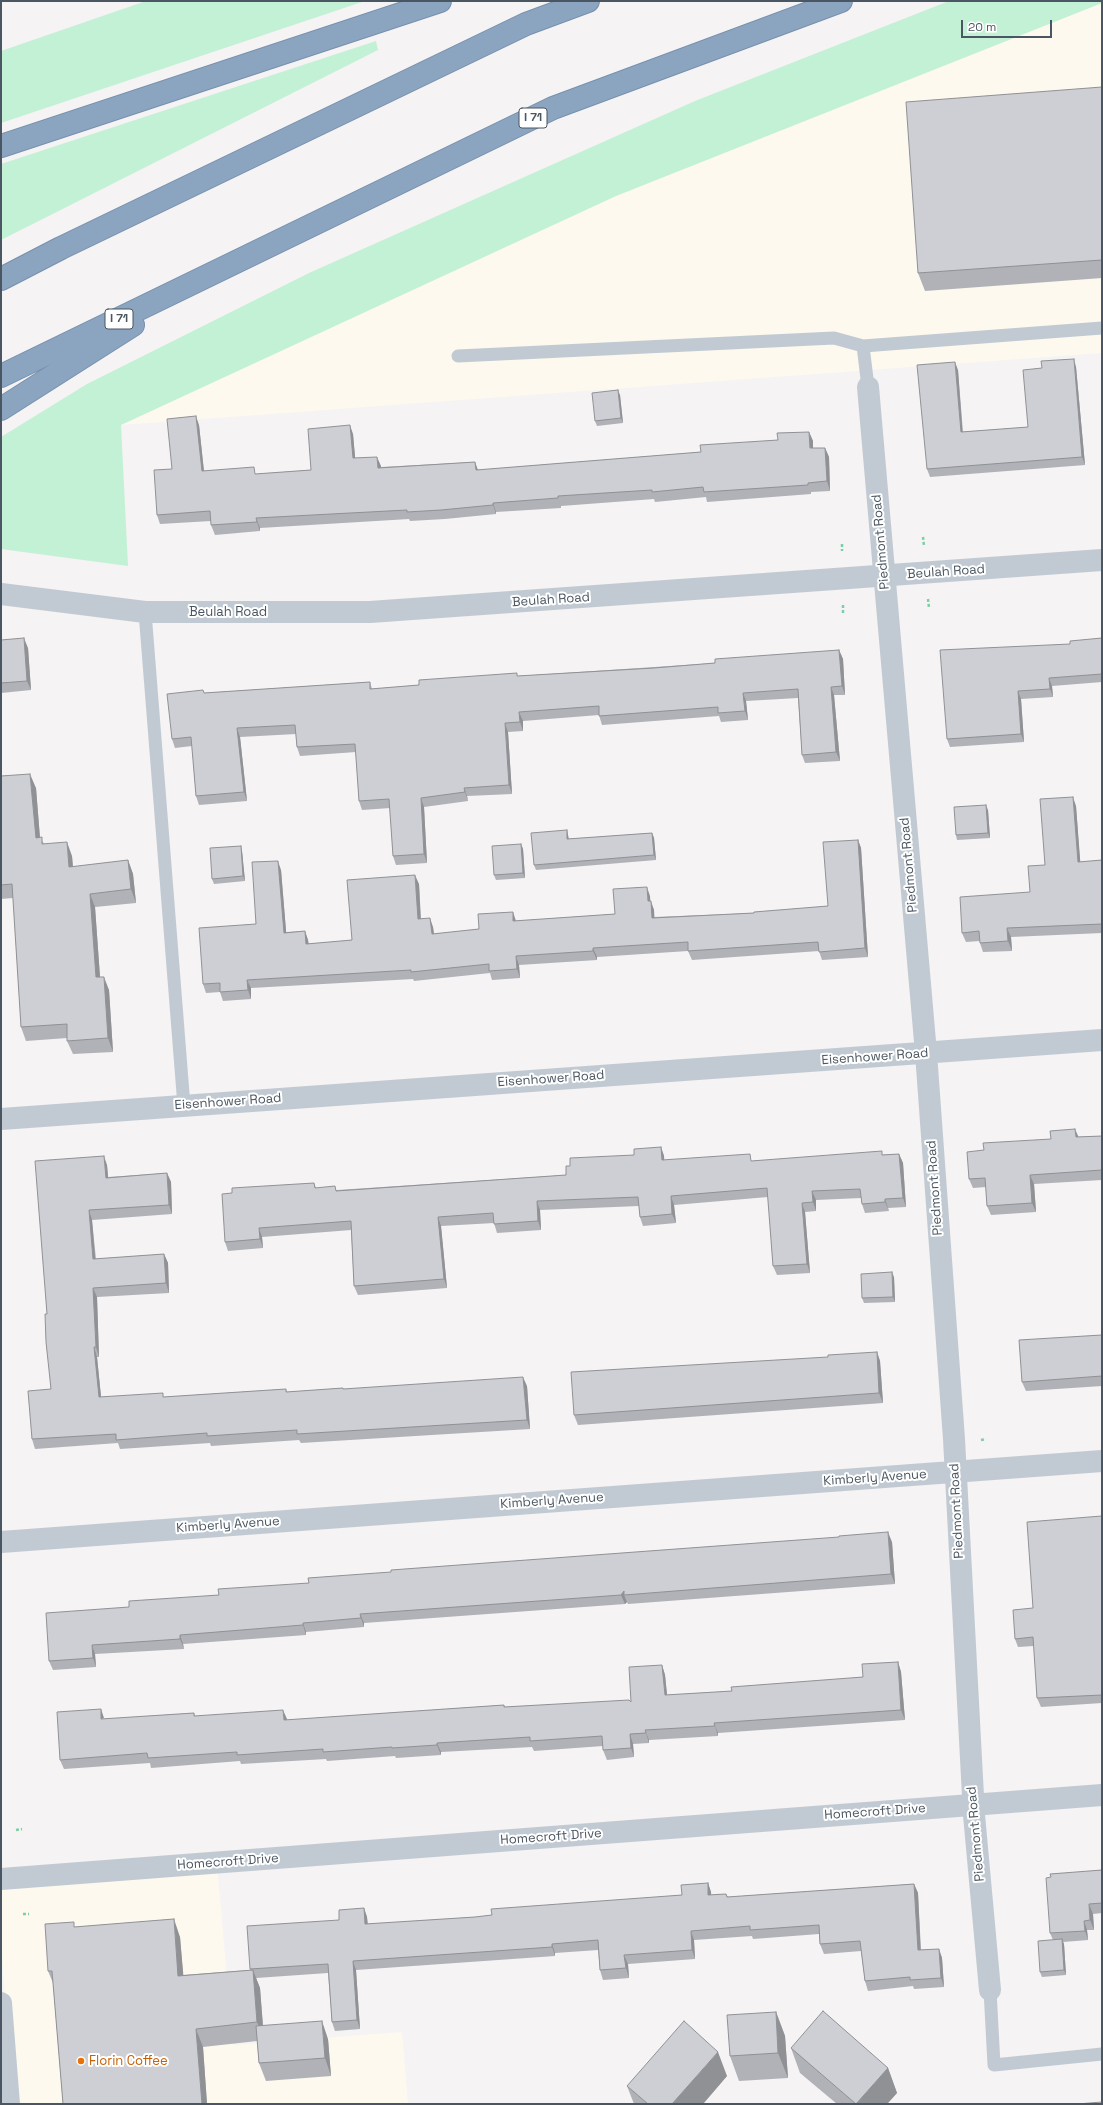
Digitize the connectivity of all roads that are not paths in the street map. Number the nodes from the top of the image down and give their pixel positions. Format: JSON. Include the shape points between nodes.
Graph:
{"nodes":[{"id":1,"x":440,"y":1,"type":"edge"},
{"id":2,"x":588,"y":1,"type":"edge"},
{"id":3,"x":841,"y":1,"type":"edge"},
{"id":4,"x":1,"y":146,"type":"edge"},
{"id":5,"x":236,"y":262,"type":"junction"},
{"id":6,"x":1,"y":279,"type":"edge"},
{"id":7,"x":1102,"y":328,"type":"edge"},
{"id":8,"x":863,"y":346,"type":"junction"},
{"id":9,"x":458,"y":356,"type":"dead end"},
{"id":10,"x":1,"y":376,"type":"edge"},
{"id":11,"x":868,"y":387,"type":"joint"},
{"id":12,"x":1,"y":409,"type":"edge"},
{"id":13,"x":1102,"y":560,"type":"edge"},
{"id":14,"x":884,"y":576,"type":"junction"},
{"id":15,"x":1,"y":594,"type":"edge"},
{"id":16,"x":145,"y":612,"type":"junction"},
{"id":17,"x":1102,"y":1040,"type":"edge"},
{"id":18,"x":926,"y":1053,"type":"junction"},
{"id":19,"x":184,"y":1106,"type":"junction"},
{"id":20,"x":1,"y":1119,"type":"edge"},
{"id":21,"x":1102,"y":1461,"type":"edge"},
{"id":22,"x":954,"y":1473,"type":"junction"},
{"id":23,"x":1,"y":1542,"type":"edge"},
{"id":24,"x":1102,"y":1795,"type":"edge"},
{"id":25,"x":974,"y":1804,"type":"junction"},
{"id":26,"x":1,"y":1879,"type":"edge"},
{"id":27,"x":990,"y":1990,"type":"joint"},
{"id":28,"x":1,"y":2004,"type":"edge"},
{"id":29,"x":1102,"y":2054,"type":"edge"},
{"id":30,"x":6,"y":2098,"type":"edge"}],
"edges":[{"from":1,"to":4,"type":"highway"},
{"from":2,"to":6,"type":"highway","via":[[526,24]]},
{"from":3,"to":5,"type":"highway","number":"I 71","via":[[553,108]]},
{"from":5,"to":10,"type":"highway","number":"I 71"},
{"from":5,"to":12,"type":"highway"},
{"from":7,"to":8,"type":"lane"},
{"from":8,"to":9,"type":"lane","via":[[834,338]]},
{"from":8,"to":11,"type":"lane"},
{"from":11,"to":14,"type":"street","name":"Piedmont Road"},
{"from":13,"to":14,"type":"street","name":"Beulah Road"},
{"from":14,"to":16,"type":"street","name":"Beulah Road","via":[[370,612]]},
{"from":14,"to":18,"type":"street","name":"Piedmont Road"},
{"from":15,"to":16,"type":"street","name":"Beulah Road"},
{"from":16,"to":19,"type":"lane"},
{"from":17,"to":18,"type":"street","name":"Eisenhower Road"},
{"from":18,"to":19,"type":"street","name":"Eisenhower Road"},
{"from":18,"to":22,"type":"street","name":"Piedmont Road"},
{"from":19,"to":20,"type":"street","name":"Eisenhower Road"},
{"from":21,"to":22,"type":"street","name":"Kimberly Avenue"},
{"from":22,"to":23,"type":"street","name":"Kimberly Avenue"},
{"from":22,"to":25,"type":"street","name":"Piedmont Road"},
{"from":24,"to":25,"type":"street","name":"Homecroft Drive"},
{"from":25,"to":26,"type":"street","name":"Homecroft Drive"},
{"from":25,"to":27,"type":"street","name":"Piedmont Road"},
{"from":27,"to":29,"type":"lane","via":[[994,2065]]},
{"from":28,"to":30,"type":"street"}]}
